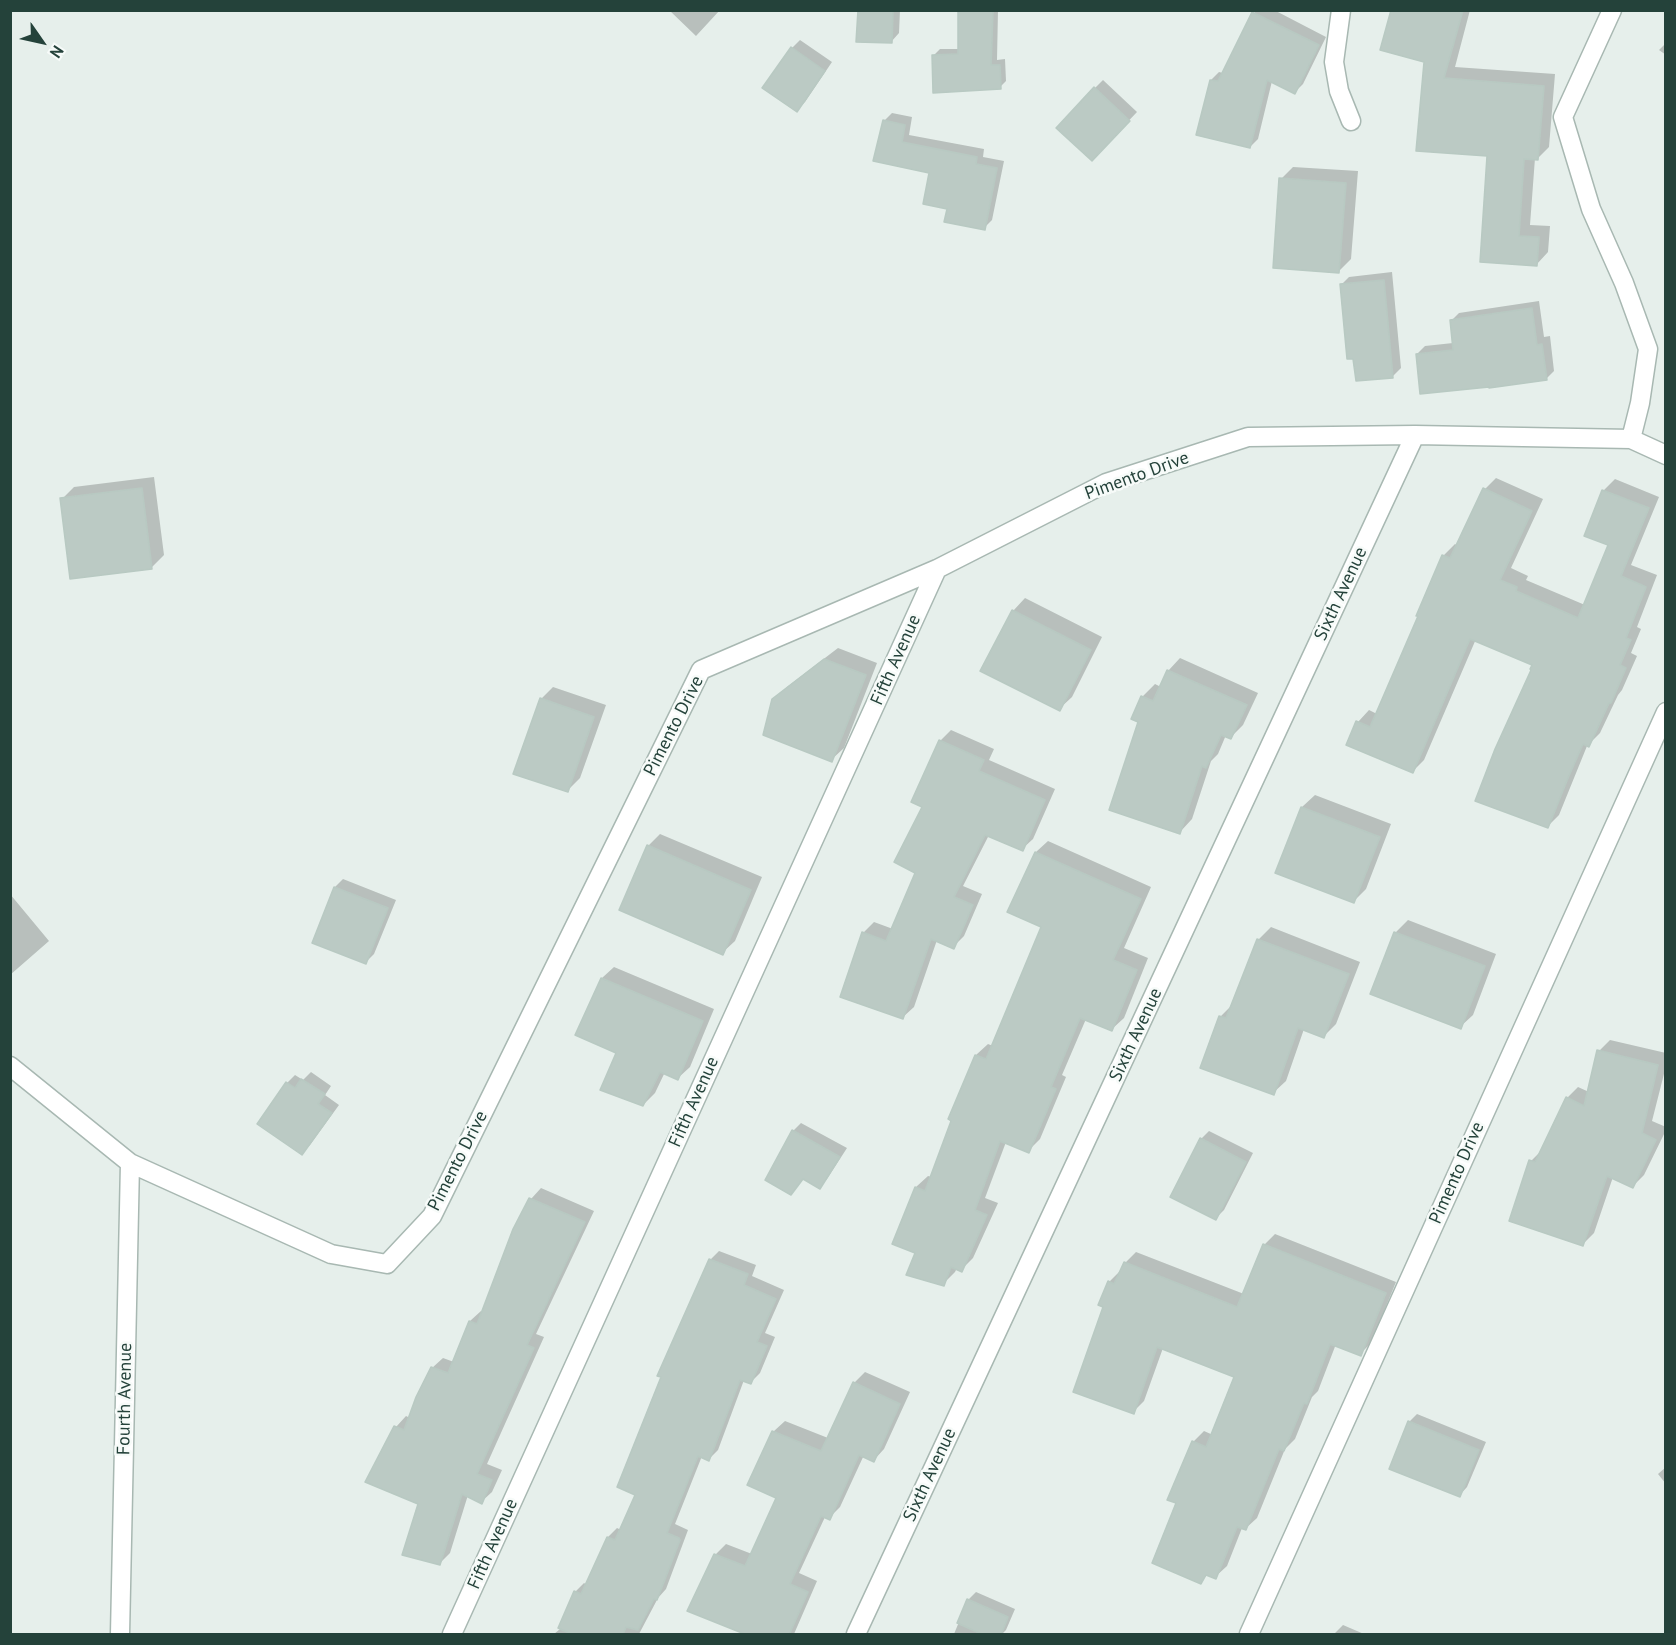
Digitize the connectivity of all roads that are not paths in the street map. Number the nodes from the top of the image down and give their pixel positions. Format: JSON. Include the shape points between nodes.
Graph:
{"nodes":[{"id":1,"x":1341,"y":10,"type":"edge"},
{"id":2,"x":1612,"y":10,"type":"edge"},
{"id":3,"x":1351,"y":121,"type":"dead end"},
{"id":4,"x":1415,"y":435,"type":"junction"},
{"id":5,"x":1631,"y":439,"type":"junction"},
{"id":6,"x":1665,"y":455,"type":"edge"},
{"id":7,"x":937,"y":569,"type":"junction"},
{"id":8,"x":1665,"y":712,"type":"edge"},
{"id":9,"x":10,"y":1066,"type":"edge"},
{"id":10,"x":130,"y":1163,"type":"junction"},
{"id":11,"x":120,"y":1635,"type":"edge"},
{"id":12,"x":452,"y":1635,"type":"edge"},
{"id":13,"x":856,"y":1635,"type":"edge"},
{"id":14,"x":1249,"y":1635,"type":"edge"}],
"edges":[{"from":1,"to":3,"type":"street","via":[[1334,62],[1339,91]]},
{"from":2,"to":5,"type":"street","via":[[1563,117],[1591,209],[1648,349]]},
{"from":4,"to":5,"type":"street","name":"Pimento Drive"},
{"from":4,"to":7,"type":"street","name":"Pimento Drive","via":[[1248,437],[1106,483]]},
{"from":4,"to":13,"type":"street","name":"Sixth Avenue"},
{"from":5,"to":6,"type":"street","name":"Pimento Drive"},
{"from":7,"to":10,"type":"street","name":"Pimento Drive","via":[[701,670],[432,1216],[387,1264],[331,1254]]},
{"from":7,"to":12,"type":"street","name":"Fifth Avenue"},
{"from":8,"to":14,"type":"street","name":"Pimento Drive"},
{"from":9,"to":10,"type":"street","name":"Pimento Drive"},
{"from":10,"to":11,"type":"street","name":"Fourth Avenue"}]}
